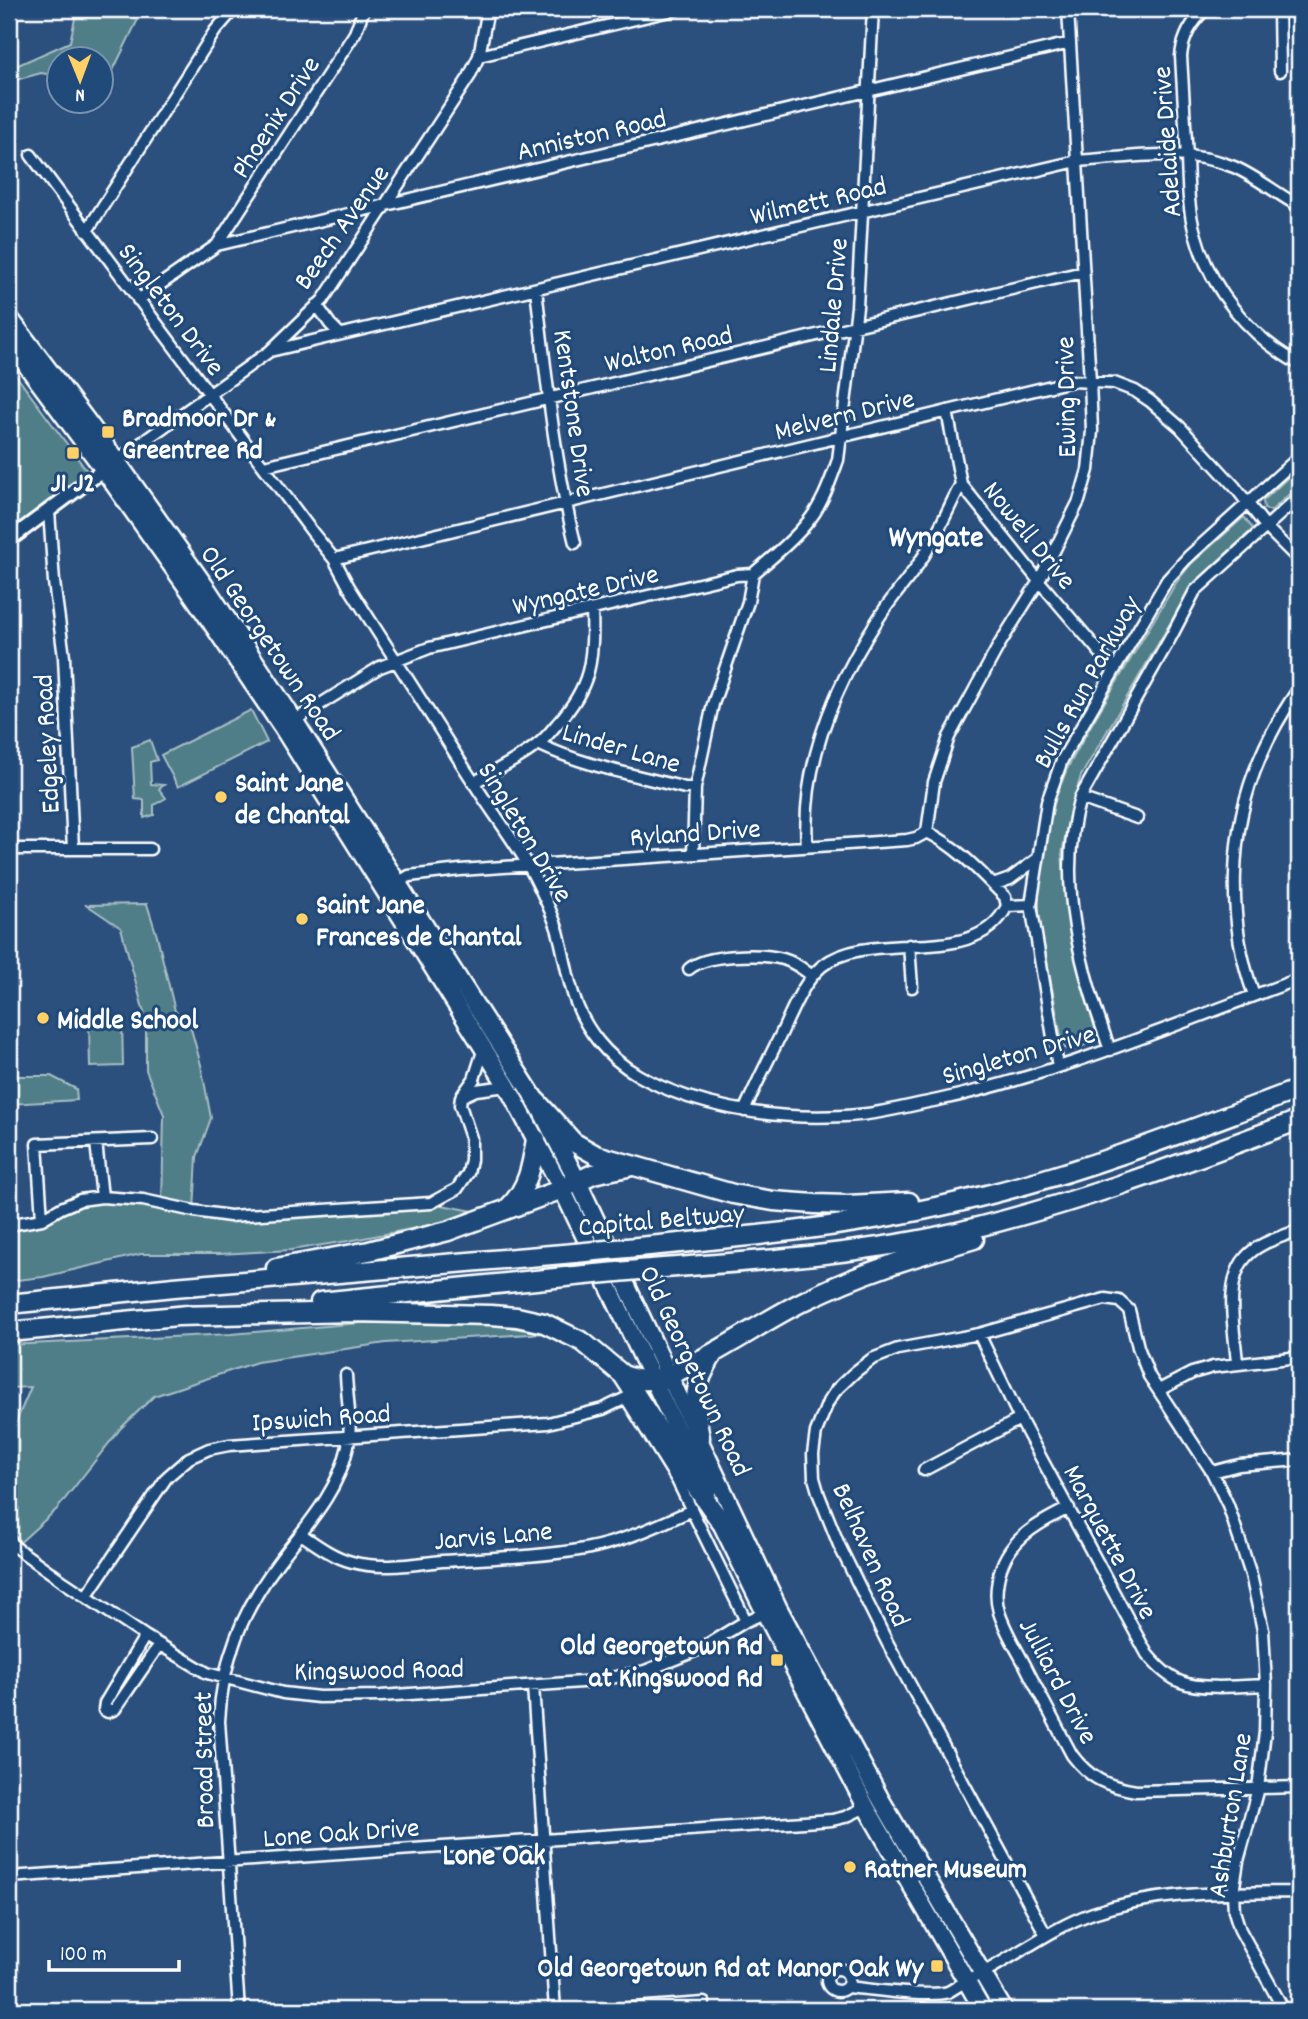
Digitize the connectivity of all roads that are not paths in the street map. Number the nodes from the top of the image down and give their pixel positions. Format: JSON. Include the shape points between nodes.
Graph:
{"nodes":[{"id":1,"x":234,"y":9,"type":"edge"},
{"id":2,"x":364,"y":9,"type":"edge"},
{"id":3,"x":488,"y":9,"type":"edge"},
{"id":4,"x":678,"y":9,"type":"edge"},
{"id":5,"x":873,"y":9,"type":"edge"},
{"id":6,"x":1068,"y":9,"type":"edge"},
{"id":7,"x":1206,"y":9,"type":"edge"},
{"id":8,"x":1279,"y":9,"type":"edge"},
{"id":9,"x":1070,"y":43,"type":"junction"},
{"id":10,"x":480,"y":56,"type":"junction"},
{"id":11,"x":1280,"y":71,"type":"dead end"},
{"id":12,"x":869,"y":90,"type":"junction"},
{"id":13,"x":31,"y":155,"type":"dead end"},
{"id":14,"x":1186,"y":156,"type":"junction"},
{"id":15,"x":1077,"y":162,"type":"junction"},
{"id":16,"x":386,"y":206,"type":"junction"},
{"id":17,"x":1299,"y":206,"type":"edge"},
{"id":18,"x":863,"y":212,"type":"junction"},
{"id":19,"x":87,"y":231,"type":"junction"},
{"id":20,"x":217,"y":245,"type":"junction"},
{"id":21,"x":1083,"y":272,"type":"junction"},
{"id":22,"x":536,"y":289,"type":"junction"},
{"id":23,"x":138,"y":300,"type":"junction"},
{"id":24,"x":317,"y":305,"type":"junction"},
{"id":25,"x":9,"y":317,"type":"edge"},
{"id":26,"x":854,"y":326,"type":"junction"},
{"id":27,"x":340,"y":334,"type":"junction"},
{"id":28,"x":9,"y":342,"type":"edge"},
{"id":29,"x":270,"y":351,"type":"junction"},
{"id":30,"x":1299,"y":364,"type":"edge"},
{"id":31,"x":1090,"y":382,"type":"junction"},
{"id":32,"x":208,"y":394,"type":"junction"},
{"id":33,"x":549,"y":398,"type":"junction"},
{"id":34,"x":947,"y":411,"type":"junction"},
{"id":35,"x":840,"y":438,"type":"junction"},
{"id":36,"x":1299,"y":457,"type":"edge"},
{"id":37,"x":110,"y":465,"type":"junction"},
{"id":38,"x":264,"y":466,"type":"junction"},
{"id":39,"x":961,"y":484,"type":"junction"},
{"id":40,"x":1299,"y":497,"type":"edge"},
{"id":41,"x":565,"y":503,"type":"junction"},
{"id":42,"x":1248,"y":503,"type":"junction"},
{"id":43,"x":49,"y":511,"type":"junction"},
{"id":44,"x":1267,"y":528,"type":"junction"},
{"id":45,"x":9,"y":540,"type":"edge"},
{"id":46,"x":575,"y":543,"type":"dead end"},
{"id":47,"x":334,"y":559,"type":"junction"},
{"id":48,"x":1299,"y":560,"type":"edge"},
{"id":49,"x":753,"y":575,"type":"junction"},
{"id":50,"x":1039,"y":581,"type":"junction"},
{"id":51,"x":592,"y":610,"type":"junction"},
{"id":52,"x":396,"y":660,"type":"junction"},
{"id":53,"x":1114,"y":669,"type":"junction"},
{"id":54,"x":1299,"y":688,"type":"edge"},
{"id":55,"x":288,"y":724,"type":"junction"},
{"id":56,"x":538,"y":744,"type":"junction"},
{"id":57,"x":474,"y":783,"type":"junction"},
{"id":58,"x":695,"y":788,"type":"junction"},
{"id":59,"x":1080,"y":798,"type":"junction"},
{"id":60,"x":1137,"y":818,"type":"dead end"},
{"id":61,"x":927,"y":832,"type":"junction"},
{"id":62,"x":807,"y":846,"type":"junction"},
{"id":63,"x":9,"y":849,"type":"edge"},
{"id":64,"x":73,"y":849,"type":"junction"},
{"id":65,"x":150,"y":849,"type":"dead end"},
{"id":66,"x":692,"y":854,"type":"junction"},
{"id":67,"x":1037,"y":859,"type":"junction"},
{"id":68,"x":528,"y":866,"type":"junction"},
{"id":69,"x":993,"y":885,"type":"junction"},
{"id":70,"x":391,"y":886,"type":"junction"},
{"id":71,"x":1031,"y":905,"type":"junction"},
{"id":72,"x":1007,"y":906,"type":"junction"},
{"id":73,"x":909,"y":945,"type":"junction"},
{"id":74,"x":689,"y":968,"type":"dead end"},
{"id":75,"x":812,"y":976,"type":"junction"},
{"id":76,"x":1299,"y":979,"type":"edge"},
{"id":77,"x":912,"y":987,"type":"dead end"},
{"id":78,"x":1254,"y":995,"type":"junction"},
{"id":79,"x":484,"y":1048,"type":"junction"},
{"id":80,"x":1110,"y":1050,"type":"junction"},
{"id":81,"x":1058,"y":1067,"type":"junction"},
{"id":82,"x":508,"y":1086,"type":"junction"},
{"id":83,"x":1299,"y":1089,"type":"edge"},
{"id":84,"x":461,"y":1097,"type":"junction"},
{"id":85,"x":537,"y":1102,"type":"junction"},
{"id":86,"x":744,"y":1111,"type":"junction"},
{"id":87,"x":1299,"y":1121,"type":"edge"},
{"id":88,"x":152,"y":1139,"type":"dead end"},
{"id":89,"x":536,"y":1139,"type":"junction"},
{"id":90,"x":96,"y":1142,"type":"junction"},
{"id":91,"x":631,"y":1166,"type":"junction"},
{"id":92,"x":1152,"y":1176,"type":"junction"},
{"id":93,"x":570,"y":1185,"type":"junction"},
{"id":94,"x":1027,"y":1185,"type":"junction"},
{"id":95,"x":102,"y":1197,"type":"junction"},
{"id":96,"x":504,"y":1212,"type":"junction"},
{"id":97,"x":42,"y":1219,"type":"junction"},
{"id":98,"x":9,"y":1225,"type":"edge"},
{"id":99,"x":1299,"y":1230,"type":"edge"},
{"id":100,"x":174,"y":1287,"type":"junction"},
{"id":101,"x":9,"y":1304,"type":"edge"},
{"id":102,"x":1129,"y":1310,"type":"joint"},
{"id":103,"x":177,"y":1316,"type":"junction"},
{"id":104,"x":9,"y":1332,"type":"edge"},
{"id":105,"x":979,"y":1334,"type":"junction"},
{"id":106,"x":713,"y":1354,"type":"junction"},
{"id":107,"x":1299,"y":1357,"type":"edge"},
{"id":108,"x":1237,"y":1363,"type":"junction"},
{"id":109,"x":623,"y":1375,"type":"junction"},
{"id":110,"x":346,"y":1376,"type":"dead end"},
{"id":111,"x":662,"y":1377,"type":"junction"},
{"id":112,"x":1159,"y":1390,"type":"junction"},
{"id":113,"x":1020,"y":1419,"type":"junction"},
{"id":114,"x":350,"y":1438,"type":"junction"},
{"id":115,"x":700,"y":1438,"type":"junction"},
{"id":116,"x":1299,"y":1461,"type":"edge"},
{"id":117,"x":924,"y":1470,"type":"dead end"},
{"id":118,"x":1212,"y":1472,"type":"junction"},
{"id":119,"x":1069,"y":1508,"type":"junction"},
{"id":120,"x":690,"y":1511,"type":"junction"},
{"id":121,"x":721,"y":1522,"type":"junction"},
{"id":122,"x":301,"y":1534,"type":"junction"},
{"id":123,"x":9,"y":1539,"type":"edge"},
{"id":124,"x":87,"y":1595,"type":"junction"},
{"id":125,"x":772,"y":1610,"type":"junction"},
{"id":126,"x":746,"y":1622,"type":"junction"},
{"id":127,"x":145,"y":1636,"type":"junction"},
{"id":128,"x":159,"y":1645,"type":"junction"},
{"id":129,"x":223,"y":1678,"type":"junction"},
{"id":130,"x":1266,"y":1685,"type":"junction"},
{"id":131,"x":533,"y":1686,"type":"junction"},
{"id":132,"x":1299,"y":1787,"type":"edge"},
{"id":133,"x":1258,"y":1788,"type":"junction"},
{"id":134,"x":880,"y":1798,"type":"junction"},
{"id":135,"x":866,"y":1807,"type":"junction"},
{"id":136,"x":544,"y":1840,"type":"junction"},
{"id":137,"x":229,"y":1862,"type":"junction"},
{"id":138,"x":9,"y":1877,"type":"edge"},
{"id":139,"x":1299,"y":1892,"type":"edge"},
{"id":140,"x":1233,"y":1893,"type":"junction"},
{"id":141,"x":1046,"y":1935,"type":"junction"},
{"id":142,"x":982,"y":1974,"type":"junction"},
{"id":143,"x":967,"y":1982,"type":"junction"},
{"id":144,"x":847,"y":1987,"type":"dead end"},
{"id":145,"x":704,"y":2003,"type":"dead end"},
{"id":146,"x":239,"y":2010,"type":"edge"},
{"id":147,"x":555,"y":2010,"type":"edge"},
{"id":148,"x":606,"y":2010,"type":"edge"},
{"id":149,"x":983,"y":2010,"type":"edge"},
{"id":150,"x":1003,"y":2010,"type":"edge"},
{"id":151,"x":1284,"y":2010,"type":"edge"}],
"edges":[{"from":1,"to":19,"type":"street"},
{"from":2,"to":20,"type":"street","name":"Phoenix Drive","via":[[355,33]]},
{"from":3,"to":10,"type":"street","name":"Beech Avenue"},
{"from":4,"to":10,"type":"street"},
{"from":5,"to":12,"type":"street","name":"Lindale Drive"},
{"from":6,"to":9,"type":"street","name":"Ewing Drive"},
{"from":7,"to":14,"type":"street","name":"Adelaide Drive","via":[[1183,41]]},
{"from":8,"to":11,"type":"street"},
{"from":9,"to":12,"type":"street","name":"Anniston Road"},
{"from":9,"to":15,"type":"street","name":"Ewing Drive"},
{"from":10,"to":16,"type":"street","name":"Beech Avenue"},
{"from":12,"to":16,"type":"street","name":"Anniston Road"},
{"from":12,"to":18,"type":"street","name":"Lindale Drive"},
{"from":13,"to":19,"type":"street","name":"Singleton Drive"},
{"from":14,"to":15,"type":"street","name":"Wilmett Road"},
{"from":14,"to":17,"type":"street","name":"Wilmett Road","via":[[1234,167]]},
{"from":14,"to":30,"type":"street","name":"Adelaide Drive","via":[[1189,202],[1207,267],[1246,325]]},
{"from":15,"to":18,"type":"street","name":"Wilmett Road"},
{"from":15,"to":21,"type":"street","name":"Ewing Drive"},
{"from":16,"to":20,"type":"street","name":"Anniston Road"},
{"from":16,"to":24,"type":"street","name":"Beech Avenue"},
{"from":18,"to":22,"type":"street","name":"Wilmett Road"},
{"from":18,"to":26,"type":"street","name":"Lindale Drive"},
{"from":19,"to":23,"type":"street","name":"Singleton Drive"},
{"from":20,"to":23,"type":"street","name":"Anniston Road"},
{"from":21,"to":26,"type":"street","name":"Walton Road"},
{"from":21,"to":31,"type":"street","name":"Ewing Drive"},
{"from":22,"to":27,"type":"street","name":"Wilmett Road"},
{"from":22,"to":33,"type":"street","name":"Kentstone Drive"},
{"from":23,"to":32,"type":"street","name":"Singleton Drive"},
{"from":24,"to":27,"type":"street"},
{"from":24,"to":29,"type":"street","name":"Beech Avenue"},
{"from":25,"to":37,"type":"main road","name":"Old Georgetown Road"},
{"from":26,"to":33,"type":"street","name":"Walton Road"},
{"from":26,"to":35,"type":"street","name":"Lindale Drive"},
{"from":27,"to":29,"type":"street","name":"Wilmett Road"},
{"from":28,"to":37,"type":"main road","name":"Old Georgetown Road"},
{"from":29,"to":32,"type":"street","name":"Beech Avenue"},
{"from":31,"to":34,"type":"street","name":"Melvern Drive","via":[[1072,381]]},
{"from":31,"to":42,"type":"street","name":"Melvern Drive","via":[[1114,383],[1150,401],[1180,427]]},
{"from":31,"to":50,"type":"street","name":"Ewing Drive","via":[[1088,470],[1079,501]]},
{"from":32,"to":37,"type":"street","name":"Beech Avenue"},
{"from":32,"to":38,"type":"street","name":"Singleton Drive"},
{"from":33,"to":38,"type":"street","name":"Walton Road"},
{"from":33,"to":41,"type":"street","name":"Kentstone Drive"},
{"from":34,"to":35,"type":"street","name":"Melvern Drive"},
{"from":34,"to":39,"type":"street","name":"Nowell Drive"},
{"from":35,"to":41,"type":"street","name":"Melvern Drive"},
{"from":35,"to":49,"type":"street","via":[[830,483],[807,524]]},
{"from":36,"to":42,"type":"street","name":"Bulls Run Parkway"},
{"from":37,"to":43,"type":"street","name":"Beech Avenue"},
{"from":37,"to":55,"type":"main road","name":"Old Georgetown Road","via":[[193,596]]},
{"from":38,"to":47,"type":"street","name":"Singleton Drive"},
{"from":39,"to":50,"type":"street","name":"Nowell Drive"},
{"from":39,"to":62,"type":"street","via":[[922,559],[881,615],[834,700],[811,780]]},
{"from":40,"to":44,"type":"street","name":"Bulls Run Parkway"},
{"from":41,"to":46,"type":"street","name":"Kentstone Drive"},
{"from":41,"to":47,"type":"street","name":"Melvern Drive"},
{"from":42,"to":44,"type":"street","name":"Melvern Drive"},
{"from":42,"to":53,"type":"street","name":"Bulls Run Parkway","via":[[1167,580]]},
{"from":43,"to":45,"type":"street","name":"Beech Avenue"},
{"from":43,"to":64,"type":"street","name":"Edgeley Road","via":[[64,657]]},
{"from":44,"to":48,"type":"street","name":"Melvern Drive"},
{"from":44,"to":59,"type":"street","name":"Bulls Run Parkway","via":[[1195,591]]},
{"from":47,"to":52,"type":"street","name":"Singleton Drive"},
{"from":49,"to":51,"type":"street","name":"Wyngate Drive"},
{"from":49,"to":58,"type":"street","via":[[713,704]]},
{"from":50,"to":53,"type":"street","name":"Nowell Drive"},
{"from":50,"to":61,"type":"street","name":"Ewing Drive","via":[[949,737],[934,782]]},
{"from":51,"to":52,"type":"street","name":"Wyngate Drive"},
{"from":51,"to":56,"type":"street","via":[[594,645],[587,678],[571,708]]},
{"from":52,"to":55,"type":"street","name":"Wyngate Drive"},
{"from":52,"to":57,"type":"street","name":"Singleton Drive"},
{"from":53,"to":67,"type":"street","name":"Bulls Run Parkway","via":[[1062,760],[1047,802]]},
{"from":54,"to":78,"type":"street","via":[[1259,759],[1238,845],[1237,931]]},
{"from":55,"to":70,"type":"main road","name":"Old Georgetown Road"},
{"from":56,"to":57,"type":"street"},
{"from":56,"to":58,"type":"street","name":"Linder Lane","via":[[585,762]]},
{"from":57,"to":68,"type":"street","name":"Singleton Drive"},
{"from":58,"to":66,"type":"street"},
{"from":59,"to":60,"type":"street"},
{"from":59,"to":80,"type":"street","name":"Bulls Run Parkway","via":[[1070,846],[1072,905],[1081,958]]},
{"from":61,"to":62,"type":"street","name":"Ryland Drive","via":[[916,838]]},
{"from":61,"to":69,"type":"street","via":[[956,850]]},
{"from":62,"to":66,"type":"street","name":"Ryland Drive"},
{"from":63,"to":64,"type":"street"},
{"from":64,"to":65,"type":"street"},
{"from":66,"to":68,"type":"street","name":"Ryland Drive"},
{"from":67,"to":69,"type":"street"},
{"from":67,"to":71,"type":"street","name":"Bulls Run Parkway"},
{"from":68,"to":70,"type":"street","name":"Ryland Drive","via":[[409,876]]},
{"from":68,"to":86,"type":"street","name":"Singleton Drive","via":[[559,931],[579,1012],[598,1041],[620,1064],[662,1088]]},
{"from":69,"to":72,"type":"street"},
{"from":70,"to":79,"type":"main road","name":"Old Georgetown Road"},
{"from":70,"to":85,"type":"main road","name":"Old Georgetown Road"},
{"from":71,"to":72,"type":"street"},
{"from":71,"to":81,"type":"street","name":"Bulls Run Parkway"},
{"from":72,"to":73,"type":"street","via":[[997,922],[974,937]]},
{"from":73,"to":75,"type":"street","via":[[854,950]]},
{"from":73,"to":77,"type":"street"},
{"from":74,"to":75,"type":"street","via":[[705,960],[738,956],[781,958]]},
{"from":75,"to":86,"type":"street"},
{"from":76,"to":78,"type":"street","name":"Singleton Drive"},
{"from":78,"to":80,"type":"street","name":"Singleton Drive"},
{"from":79,"to":82,"type":"main road","name":"Old Georgetown Road"},
{"from":79,"to":84,"type":"street","via":[[474,1079]]},
{"from":80,"to":81,"type":"street","name":"Singleton Drive"},
{"from":81,"to":86,"type":"street","name":"Singleton Drive","via":[[982,1090],[883,1111],[781,1116]]},
{"from":82,"to":84,"type":"street"},
{"from":82,"to":89,"type":"main road","name":"Old Georgetown Road"},
{"from":83,"to":94,"type":"highway","name":"Capital Beltway"},
{"from":84,"to":95,"type":"street","via":[[472,1147],[468,1172],[457,1189],[431,1203],[230,1216]]},
{"from":85,"to":91,"type":"highway","via":[[577,1144]]},
{"from":85,"to":93,"type":"main road","name":"Old Georgetown Road"},
{"from":87,"to":92,"type":"highway","name":"Capital Beltway"},
{"from":88,"to":90,"type":"street"},
{"from":89,"to":93,"type":"main road","name":"Old Georgetown Road"},
{"from":89,"to":96,"type":"highway","via":[[526,1183]]},
{"from":90,"to":95,"type":"street"},
{"from":90,"to":97,"type":"street","via":[[37,1144]]},
{"from":91,"to":93,"type":"highway"},
{"from":91,"to":94,"type":"highway","via":[[733,1194],[816,1204],[914,1202]]},
{"from":92,"to":103,"type":"highway","name":"Capital Beltway","bridge":true,"via":[[1033,1213],[872,1248]]},
{"from":92,"to":106,"type":"highway","via":[[1036,1219],[873,1270],[804,1301]]},
{"from":93,"to":96,"type":"highway"},
{"from":93,"to":111,"type":"main road","name":"Old Georgetown Road"},
{"from":94,"to":100,"type":"highway","name":"Capital Beltway","bridge":true,"via":[[928,1209],[751,1237]]},
{"from":95,"to":97,"type":"street","via":[[80,1200]]},
{"from":96,"to":100,"type":"highway","via":[[369,1251]]},
{"from":97,"to":98,"type":"street"},
{"from":99,"to":108,"type":"street","via":[[1246,1257],[1235,1275]]},
{"from":100,"to":101,"type":"highway","name":"Capital Beltway"},
{"from":102,"to":105,"type":"street","name":"Belhaven Road","via":[[1119,1301],[1105,1299]]},
{"from":102,"to":112,"type":"street","name":"Ashburton Lane","via":[[1138,1347]]},
{"from":103,"to":104,"type":"highway","name":"Capital Beltway"},
{"from":103,"to":109,"type":"highway","via":[[355,1312],[517,1317],[565,1332]]},
{"from":105,"to":113,"type":"street","name":"Marquette Drive"},
{"from":105,"to":141,"type":"street","name":"Belhaven Road","via":[[898,1349],[855,1372],[828,1402],[816,1432],[814,1479],[839,1545],[887,1642]]},
{"from":106,"to":111,"type":"highway"},
{"from":106,"to":115,"type":"highway","via":[[695,1397]]},
{"from":107,"to":108,"type":"street"},
{"from":108,"to":112,"type":"street","via":[[1192,1373]]},
{"from":109,"to":111,"type":"highway","via":[[637,1381]]},
{"from":109,"to":121,"type":"highway"},
{"from":110,"to":114,"type":"street","name":"Broad Street"},
{"from":111,"to":115,"type":"main road","name":"Old Georgetown Road"},
{"from":111,"to":121,"type":"main road","name":"Old Georgetown Road"},
{"from":112,"to":118,"type":"street","name":"Ashburton Lane"},
{"from":113,"to":117,"type":"street"},
{"from":113,"to":119,"type":"street","name":"Marquette Drive"},
{"from":114,"to":120,"type":"street","name":"Ipswich Road","via":[[548,1423],[626,1398],[677,1480]]},
{"from":114,"to":122,"type":"street","name":"Broad Street","via":[[332,1489]]},
{"from":114,"to":124,"type":"street","name":"Ipswich Road","via":[[229,1445],[189,1458],[167,1477]]},
{"from":115,"to":125,"type":"main road","name":"Old Georgetown Road"},
{"from":116,"to":118,"type":"street","via":[[1239,1465]]},
{"from":118,"to":130,"type":"street","name":"Ashburton Lane","via":[[1251,1576],[1263,1630]]},
{"from":119,"to":130,"type":"street","name":"Marquette Drive","via":[[1157,1666],[1194,1686]]},
{"from":119,"to":133,"type":"street","name":"Julliard Drive","via":[[1022,1535],[1000,1567],[996,1589],[998,1611],[1072,1755],[1100,1780],[1136,1791]]},
{"from":120,"to":122,"type":"street","name":"Jarvis Lane","via":[[587,1549],[406,1564],[351,1562]]},
{"from":120,"to":126,"type":"street"},
{"from":121,"to":125,"type":"main road","name":"Old Georgetown Road"},
{"from":122,"to":129,"type":"street","name":"Broad Street","via":[[246,1613]]},
{"from":123,"to":124,"type":"street","name":"Kingswood Road","via":[[15,1548]]},
{"from":124,"to":127,"type":"street","name":"Kingswood Road"},
{"from":125,"to":126,"type":"street","name":"Kingswood Road"},
{"from":125,"to":134,"type":"main road","name":"Old Georgetown Road"},
{"from":125,"to":135,"type":"main road","name":"Old Georgetown Road"},
{"from":126,"to":131,"type":"street","name":"Kingswood Road","via":[[700,1649],[645,1671]]},
{"from":127,"to":128,"type":"street","name":"Kingswood Road"},
{"from":127,"to":128,"type":"street","via":[[104,1710],[115,1709]]},
{"from":128,"to":129,"type":"street","name":"Kingswood Road"},
{"from":129,"to":131,"type":"street","name":"Kingswood Road","via":[[319,1697]]},
{"from":129,"to":137,"type":"street","name":"Broad Street","via":[[219,1721]]},
{"from":130,"to":133,"type":"street","name":"Ashburton Lane"},
{"from":131,"to":136,"type":"street"},
{"from":132,"to":133,"type":"street","name":"Julliard Drive"},
{"from":133,"to":140,"type":"street","name":"Ashburton Lane"},
{"from":134,"to":135,"type":"street","name":"Lone Oak Drive"},
{"from":134,"to":142,"type":"main road","name":"Old Georgetown Road"},
{"from":135,"to":136,"type":"street","name":"Lone Oak Drive","via":[[832,1819]]},
{"from":135,"to":143,"type":"main road","name":"Old Georgetown Road"},
{"from":136,"to":137,"type":"street","name":"Lone Oak Drive"},
{"from":136,"to":147,"type":"street"},
{"from":137,"to":138,"type":"street","name":"Lone Oak Drive"},
{"from":137,"to":146,"type":"street","name":"Broad Street"},
{"from":139,"to":140,"type":"street"},
{"from":140,"to":141,"type":"street","via":[[1140,1900],[1091,1914]]},
{"from":140,"to":151,"type":"street","name":"Ashburton Lane","via":[[1240,1930]]},
{"from":141,"to":142,"type":"street"},
{"from":142,"to":143,"type":"street"},
{"from":142,"to":150,"type":"main road","name":"Old Georgetown Road"},
{"from":143,"to":144,"type":"street","via":[[947,1992],[925,1994]]},
{"from":143,"to":149,"type":"main road","name":"Old Georgetown Road"},
{"from":145,"to":148,"type":"street"}]}
